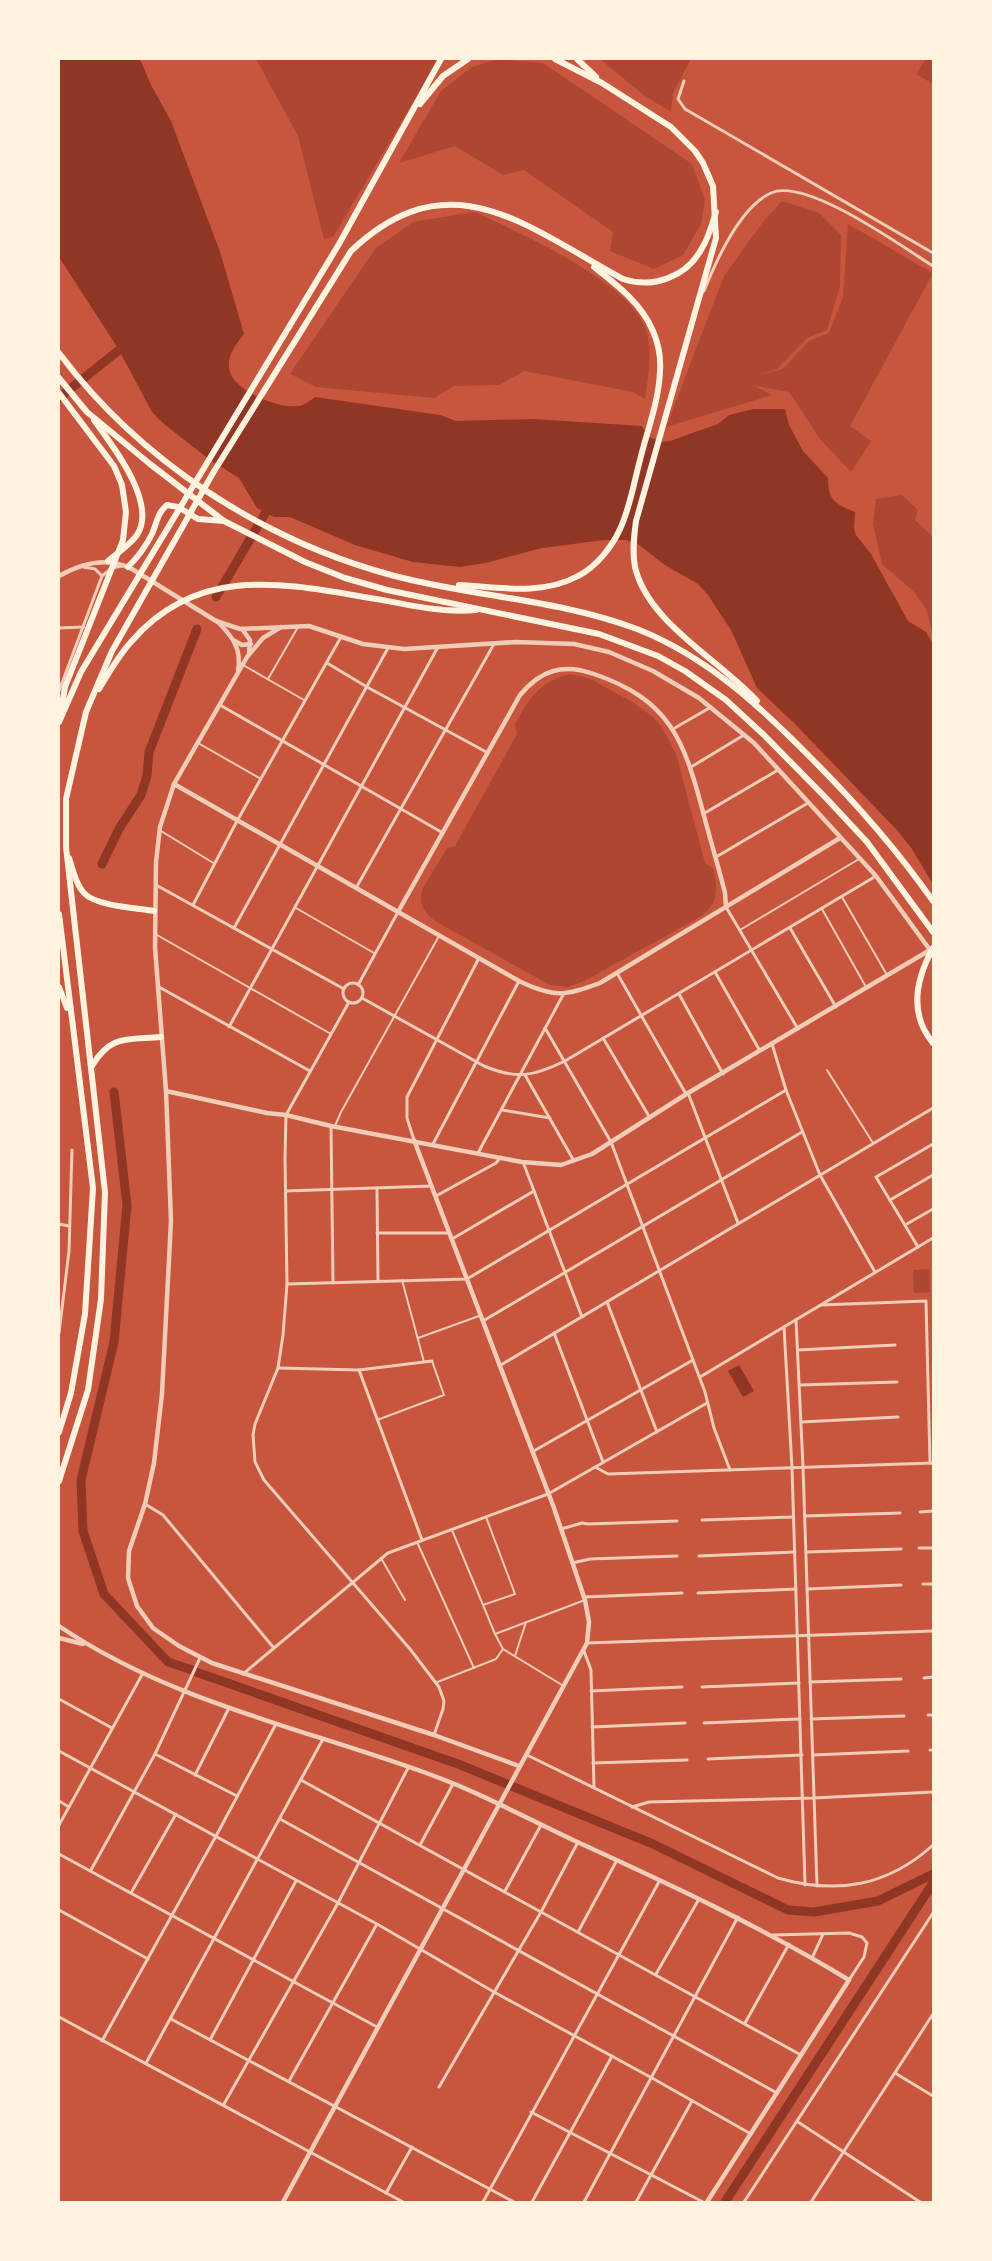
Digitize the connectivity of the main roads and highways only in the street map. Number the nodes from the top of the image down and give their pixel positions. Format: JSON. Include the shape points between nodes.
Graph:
{"nodes":[{"id":1,"x":441,"y":59,"type":"edge"},
{"id":2,"x":468,"y":59,"type":"edge"},
{"id":3,"x":555,"y":59,"type":"edge"},
{"id":4,"x":577,"y":59,"type":"edge"},
{"id":5,"x":602,"y":83,"type":"junction"},
{"id":6,"x":412,"y":116,"type":"junction"},
{"id":7,"x":716,"y":212,"type":"junction"},
{"id":8,"x":582,"y":256,"type":"junction"},
{"id":9,"x":59,"y":353,"type":"edge"},
{"id":10,"x":60,"y":380,"type":"edge"},
{"id":11,"x":59,"y":393,"type":"edge"},
{"id":12,"x":87,"y":412,"type":"junction"},
{"id":13,"x":224,"y":521,"type":"junction"},
{"id":14,"x":108,"y":561,"type":"road end"},
{"id":15,"x":130,"y":568,"type":"road end"},
{"id":16,"x":432,"y":584,"type":"junction"},
{"id":17,"x":483,"y":609,"type":"junction"},
{"id":18,"x":86,"y":712,"type":"junction"},
{"id":19,"x":59,"y":722,"type":"edge"},
{"id":20,"x":778,"y":724,"type":"junction"},
{"id":21,"x":66,"y":847,"type":"junction"},
{"id":22,"x":933,"y":901,"type":"edge"},
{"id":23,"x":154,"y":911,"type":"road end"},
{"id":24,"x":59,"y":914,"type":"edge"},
{"id":25,"x":933,"y":932,"type":"edge"},
{"id":26,"x":932,"y":949,"type":"edge"},
{"id":27,"x":59,"y":987,"type":"edge"},
{"id":28,"x":70,"y":1016,"type":"junction"},
{"id":29,"x":161,"y":1037,"type":"road end"},
{"id":30,"x":933,"y":1043,"type":"edge"},
{"id":31,"x":92,"y":1066,"type":"junction"},
{"id":32,"x":59,"y":1432,"type":"edge"},
{"id":33,"x":59,"y":1481,"type":"edge"}],
"edges":[{"from":1,"to":6,"type":"highway"},
{"from":2,"to":6,"type":"highway","via":[[443,76]]},
{"from":3,"to":5,"type":"highway"},
{"from":4,"to":5,"type":"highway"},
{"from":5,"to":7,"type":"highway","via":[[686,140],[710,176]]},
{"from":6,"to":19,"type":"highway","via":[[339,244],[81,672]]},
{"from":7,"to":8,"type":"highway","via":[[702,249],[694,260],[666,279],[628,280]]},
{"from":7,"to":20,"type":"highway","via":[[716,238],[636,521],[634,557],[640,581],[653,603],[670,622],[740,682]]},
{"from":8,"to":16,"type":"highway","via":[[642,311],[653,331],[660,357],[658,388],[624,522],[597,562],[578,577],[545,587],[523,589]]},
{"from":8,"to":18,"type":"highway","via":[[504,213],[482,207],[443,204],[404,214],[369,234],[352,251],[213,473],[112,651]]},
{"from":9,"to":16,"type":"highway","via":[[84,386],[156,452],[222,501],[281,534],[392,576]]},
{"from":10,"to":12,"type":"highway"},
{"from":11,"to":19,"type":"highway","via":[[114,466],[122,485],[126,512],[123,540],[65,687]]},
{"from":12,"to":13,"type":"highway"},
{"from":12,"to":14,"type":"highway","via":[[127,467],[139,498],[141,521],[138,533]]},
{"from":13,"to":15,"type":"highway","via":[[198,519],[178,507],[167,505]]},
{"from":13,"to":17,"type":"highway","via":[[273,547],[346,578],[387,590]]},
{"from":16,"to":20,"type":"highway","via":[[550,606],[637,629],[696,660],[737,688]]},
{"from":17,"to":18,"type":"highway","via":[[423,608],[277,585],[216,588],[190,596],[154,618],[130,643]]},
{"from":17,"to":25,"type":"highway","via":[[599,634],[658,656],[726,700],[828,799],[896,878]]},
{"from":18,"to":21,"type":"highway","via":[[66,799]]},
{"from":20,"to":22,"type":"highway","via":[[850,797]]},
{"from":21,"to":23,"type":"highway","via":[[78,883],[94,901]]},
{"from":21,"to":31,"type":"highway"},
{"from":24,"to":28,"type":"highway"},
{"from":26,"to":30,"type":"highway","via":[[920,974],[916,994],[920,1020]]},
{"from":27,"to":28,"type":"highway"},
{"from":28,"to":32,"type":"highway","via":[[93,1194],[85,1314],[72,1393]]},
{"from":29,"to":31,"type":"highway","via":[[112,1043]]},
{"from":31,"to":33,"type":"highway","via":[[105,1184],[101,1299],[88,1390]]}]}
